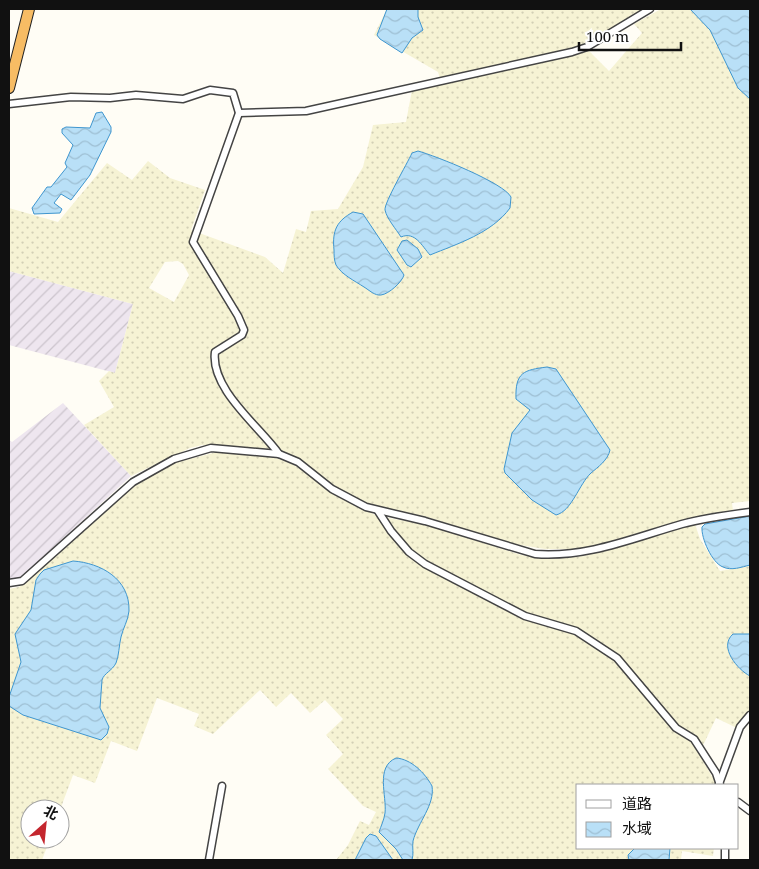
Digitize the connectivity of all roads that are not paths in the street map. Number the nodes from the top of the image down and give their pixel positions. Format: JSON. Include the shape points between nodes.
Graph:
{"nodes":[{"id":1,"x":29,"y":9,"type":"edge"},
{"id":2,"x":650,"y":9,"type":"edge"},
{"id":3,"x":9,"y":88,"type":"edge"},
{"id":4,"x":9,"y":104,"type":"edge"},
{"id":5,"x":238,"y":113,"type":"junction"},
{"id":6,"x":280,"y":454,"type":"junction"},
{"id":7,"x":378,"y":511,"type":"junction"},
{"id":8,"x":750,"y":512,"type":"edge"},
{"id":9,"x":9,"y":584,"type":"edge"},
{"id":10,"x":750,"y":715,"type":"edge"},
{"id":11,"x":719,"y":784,"type":"edge"},
{"id":12,"x":222,"y":786,"type":"dead end"},
{"id":13,"x":739,"y":803,"type":"edge"},
{"id":14,"x":750,"y":811,"type":"edge"},
{"id":15,"x":209,"y":860,"type":"edge"}],
"edges":[{"from":1,"to":3,"type":"highway"},
{"from":2,"to":5,"type":"street","via":[[587,47],[572,52],[306,111]]},
{"from":4,"to":5,"type":"street","via":[[71,97],[136,95],[183,99],[210,90],[233,93]]},
{"from":5,"to":6,"type":"street","via":[[194,242],[244,330],[242,335],[215,352],[216,366],[235,405]]},
{"from":6,"to":7,"type":"street","via":[[298,462],[342,495]]},
{"from":6,"to":9,"type":"street","via":[[211,448],[167,463],[133,482],[22,581]]},
{"from":7,"to":8,"type":"street","via":[[425,521],[526,553],[544,555],[601,549],[690,522]]},
{"from":7,"to":11,"type":"street","via":[[403,545],[425,564],[525,616],[576,631],[617,658],[676,728],[694,739],[716,773]]},
{"from":10,"to":11,"type":"street","via":[[740,727]]},
{"from":12,"to":15,"type":"street"},
{"from":13,"to":14,"type":"street"}]}
